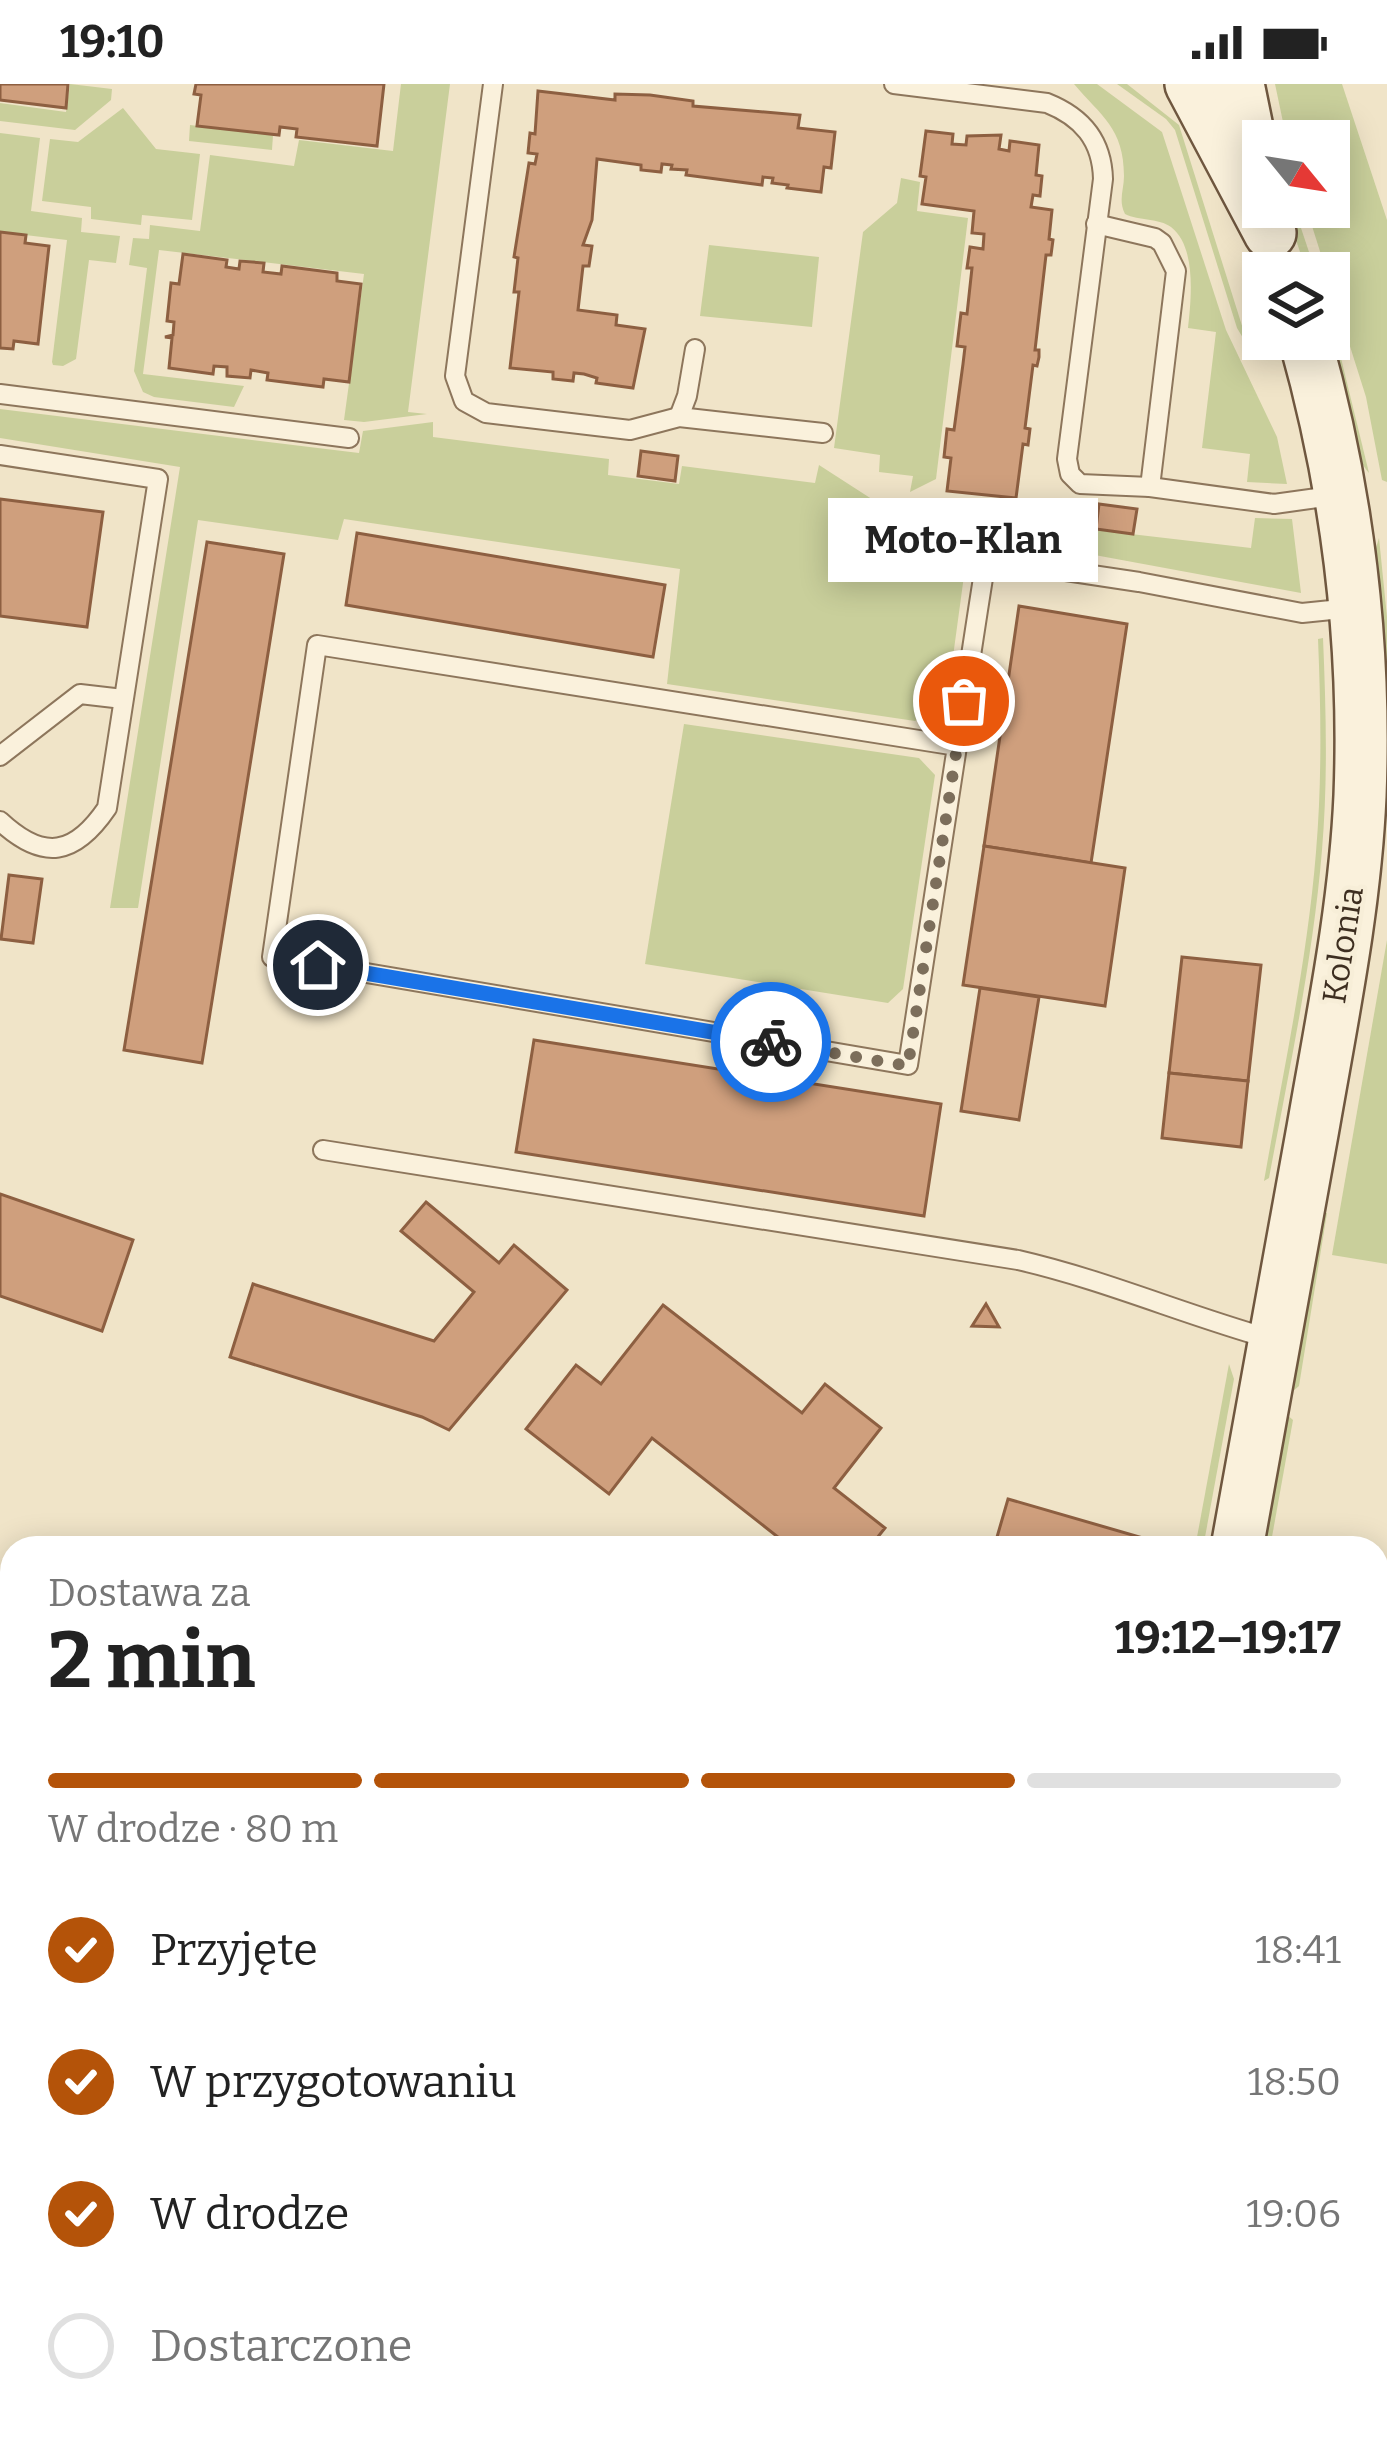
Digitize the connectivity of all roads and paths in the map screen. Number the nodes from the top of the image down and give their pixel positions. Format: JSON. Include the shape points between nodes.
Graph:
{"nodes":[{"id":1,"x":493,"y":84,"type":"edge"},
{"id":2,"x":895,"y":84,"type":"edge"},
{"id":3,"x":1191,"y":84,"type":"edge"},
{"id":4,"x":1238,"y":84,"type":"edge"},
{"id":5,"x":1096,"y":224,"type":"junction"},
{"id":6,"x":1270,"y":229,"type":"edge"},
{"id":7,"x":694,"y":349,"type":"dead end"},
{"id":8,"x":1309,"y":360,"type":"edge"},
{"id":9,"x":0,"y":394,"type":"edge"},
{"id":10,"x":679,"y":417,"type":"junction"},
{"id":11,"x":823,"y":433,"type":"dead end"},
{"id":12,"x":350,"y":438,"type":"dead end"},
{"id":13,"x":0,"y":455,"type":"edge"},
{"id":14,"x":1150,"y":488,"type":"junction"},
{"id":15,"x":1340,"y":495,"type":"junction"},
{"id":16,"x":1355,"y":607,"type":"junction"},
{"id":17,"x":123,"y":699,"type":"junction"},
{"id":18,"x":957,"y":746,"type":"junction"},
{"id":19,"x":0,"y":756,"type":"edge"},
{"id":20,"x":0,"y":821,"type":"edge"},
{"id":21,"x":323,"y":1150,"type":"dead end"},
{"id":22,"x":1276,"y":1340,"type":"junction"},
{"id":23,"x":1240,"y":1536,"type":"edge"}],
"edges":[{"from":1,"to":10,"type":"lane","via":[[455,376],[464,401],[486,412],[629,430]]},
{"from":2,"to":5,"type":"lane","via":[[1068,111],[1102,158]]},
{"from":3,"to":6,"type":"street"},
{"from":4,"to":6,"type":"street"},
{"from":5,"to":14,"type":"lane","via":[[1155,238],[1176,271]]},
{"from":5,"to":14,"type":"lane","via":[[1066,459],[1080,484]]},
{"from":7,"to":10,"type":"lane"},
{"from":8,"to":15,"type":"street","name":"Kolonia"},
{"from":9,"to":12,"type":"lane"},
{"from":10,"to":11,"type":"lane"},
{"from":13,"to":17,"type":"lane","via":[[158,479]]},
{"from":14,"to":15,"type":"lane","via":[[1274,504]]},
{"from":15,"to":16,"type":"street","name":"Kolonia"},
{"from":16,"to":18,"type":"lane","via":[[1302,613],[986,559]]},
{"from":16,"to":22,"type":"street","name":"Kolonia","via":[[1356,862]]},
{"from":17,"to":19,"type":"lane","via":[[80,694]]},
{"from":17,"to":20,"type":"lane","via":[[107,808],[87,837],[63,848],[30,843]]},
{"from":18,"to":18,"type":"lane","via":[[908,1066],[272,957],[317,645]]},
{"from":21,"to":22,"type":"lane","via":[[1018,1259]]},
{"from":22,"to":23,"type":"street","name":"Kolonia"}]}
